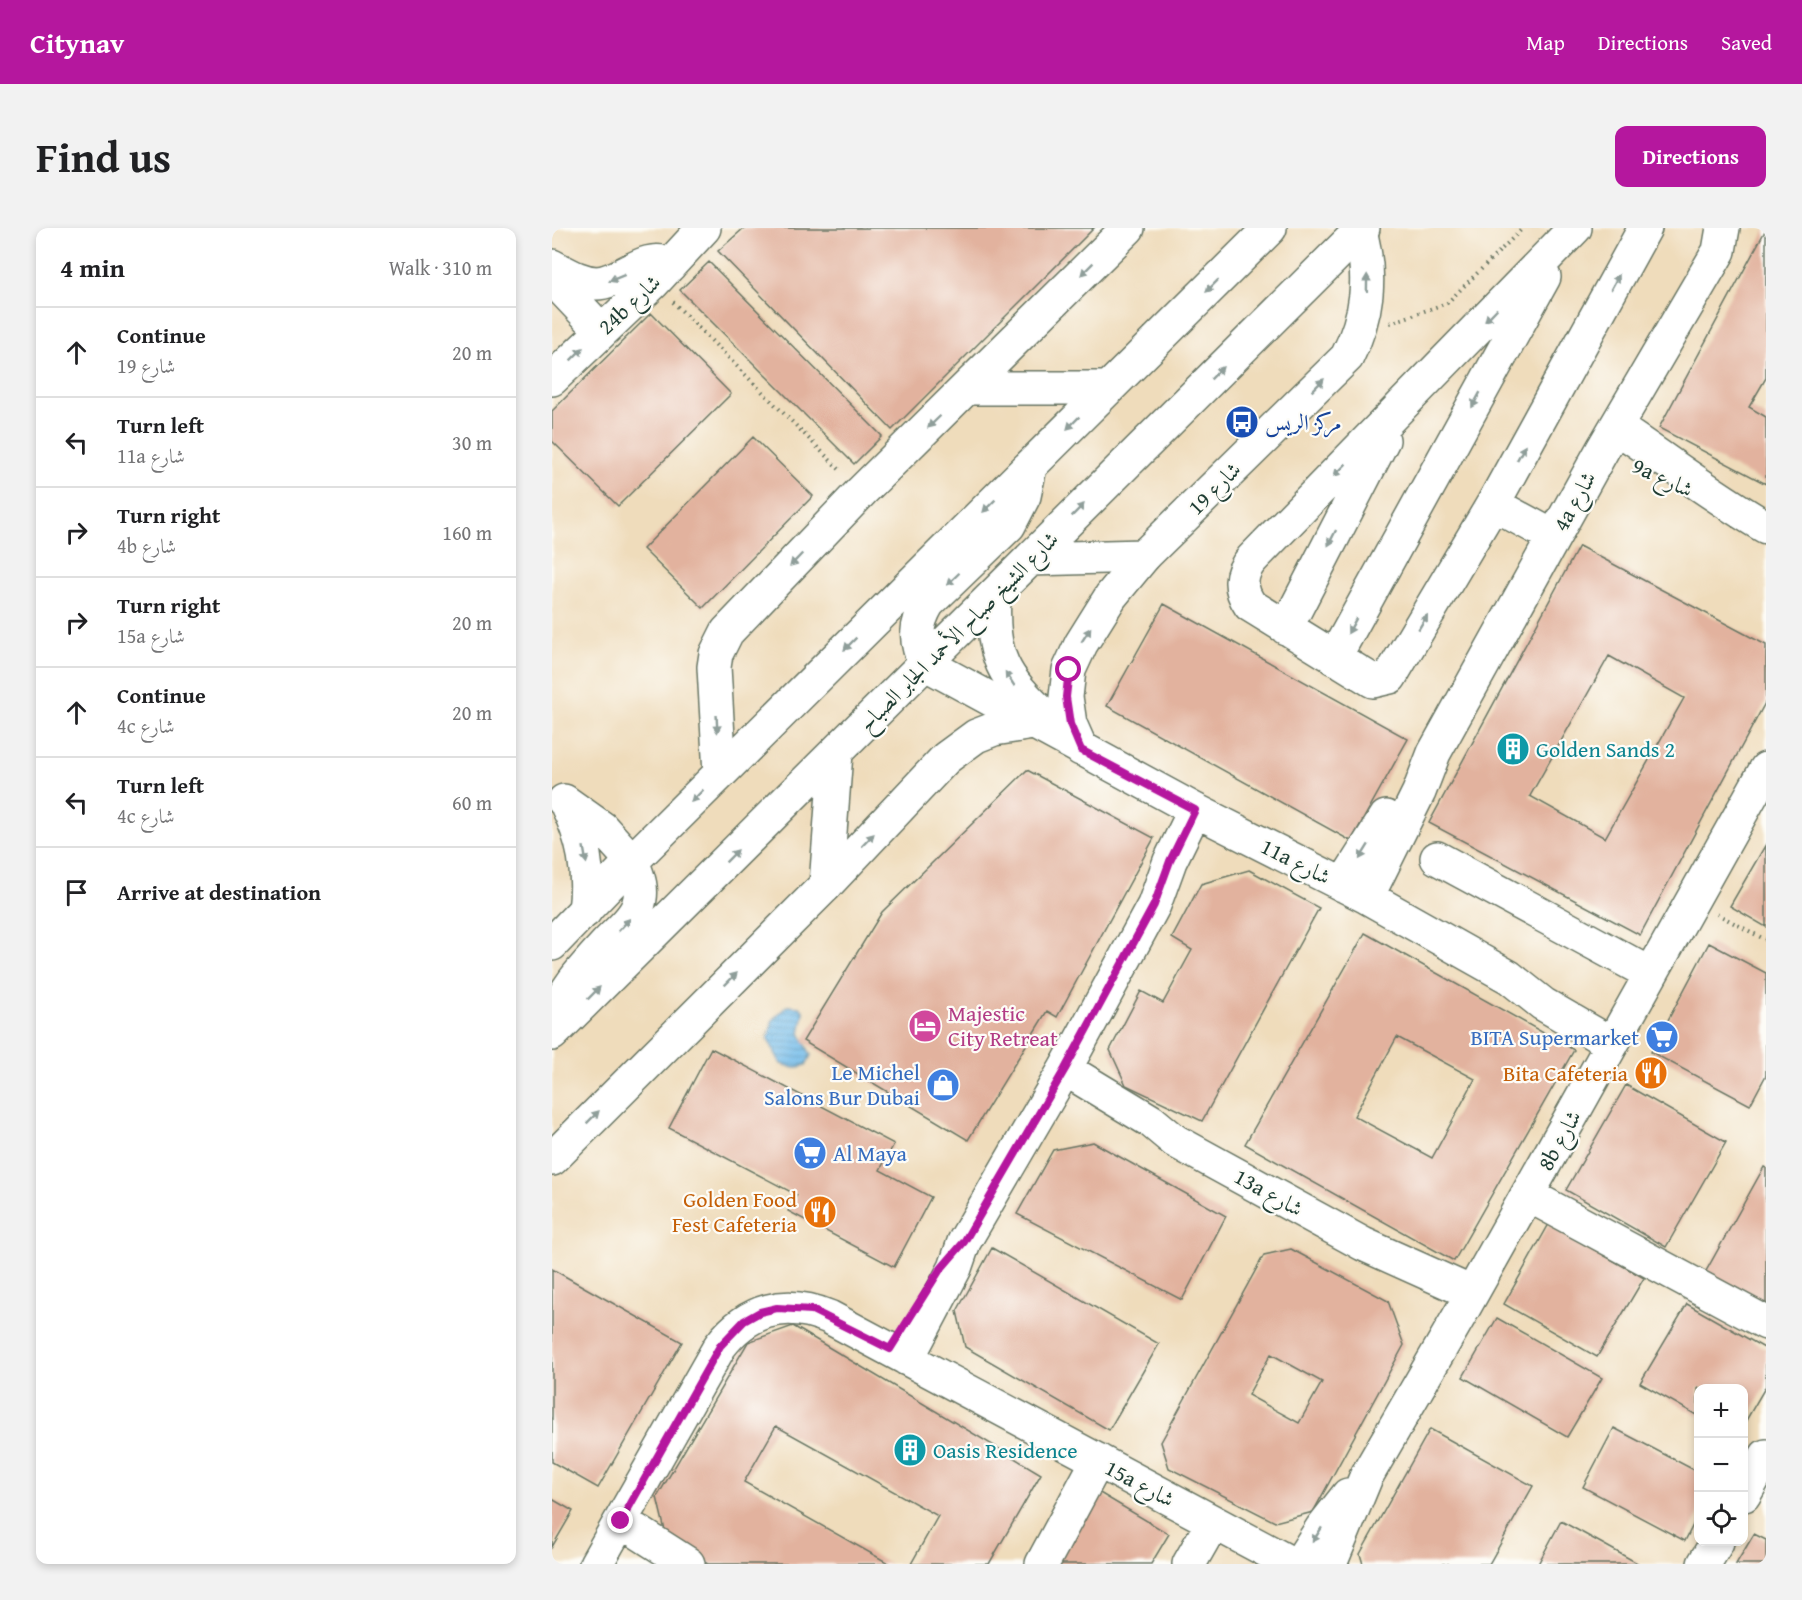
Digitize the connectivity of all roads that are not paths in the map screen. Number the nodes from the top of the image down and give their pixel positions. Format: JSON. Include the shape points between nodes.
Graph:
{"nodes":[{"id":1,"x":704,"y":228,"type":"edge"},
{"id":2,"x":1128,"y":228,"type":"edge"},
{"id":3,"x":1645,"y":228,"type":"edge"},
{"id":4,"x":1749,"y":228,"type":"edge"},
{"id":5,"x":1362,"y":229,"type":"edge"},
{"id":6,"x":1570,"y":233,"type":"edge"},
{"id":7,"x":1261,"y":234,"type":"edge"},
{"id":8,"x":1721,"y":239,"type":"edge"},
{"id":9,"x":552,"y":266,"type":"edge"},
{"id":10,"x":662,"y":274,"type":"junction"},
{"id":11,"x":552,"y":278,"type":"edge"},
{"id":12,"x":601,"y":330,"type":"junction"},
{"id":13,"x":552,"y":379,"type":"edge"},
{"id":14,"x":969,"y":388,"type":"junction"},
{"id":15,"x":1108,"y":388,"type":"junction"},
{"id":16,"x":1398,"y":412,"type":"junction"},
{"id":17,"x":1610,"y":437,"type":"junction"},
{"id":18,"x":1030,"y":465,"type":"junction"},
{"id":19,"x":1493,"y":504,"type":"junction"},
{"id":20,"x":1766,"y":527,"type":"edge"},
{"id":21,"x":1554,"y":537,"type":"junction"},
{"id":22,"x":1144,"y":556,"type":"junction"},
{"id":23,"x":1030,"y":559,"type":"junction"},
{"id":24,"x":994,"y":595,"type":"junction"},
{"id":25,"x":1286,"y":628,"type":"junction"},
{"id":26,"x":1334,"y":658,"type":"junction"},
{"id":27,"x":926,"y":664,"type":"junction"},
{"id":28,"x":1033,"y":723,"type":"junction"},
{"id":29,"x":1081,"y":750,"type":"junction"},
{"id":30,"x":836,"y":753,"type":"junction"},
{"id":31,"x":1766,"y":769,"type":"edge"},
{"id":32,"x":720,"y":773,"type":"junction"},
{"id":33,"x":559,"y":796,"type":"edge"},
{"id":34,"x":1206,"y":815,"type":"junction"},
{"id":35,"x":1437,"y":858,"type":"dead end"},
{"id":36,"x":632,"y":861,"type":"junction"},
{"id":37,"x":826,"y":885,"type":"junction"},
{"id":38,"x":1355,"y":891,"type":"junction"},
{"id":39,"x":585,"y":911,"type":"junction"},
{"id":40,"x":552,"y":944,"type":"edge"},
{"id":41,"x":1651,"y":974,"type":"junction"},
{"id":42,"x":552,"y":1020,"type":"edge"},
{"id":43,"x":552,"y":1034,"type":"edge"},
{"id":44,"x":1617,"y":1035,"type":"junction"},
{"id":45,"x":1060,"y":1076,"type":"junction"},
{"id":46,"x":552,"y":1158,"type":"edge"},
{"id":47,"x":1528,"y":1194,"type":"junction"},
{"id":48,"x":1467,"y":1303,"type":"junction"},
{"id":49,"x":1766,"y":1323,"type":"edge"},
{"id":50,"x":898,"y":1354,"type":"junction"},
{"id":51,"x":1098,"y":1460,"type":"junction"},
{"id":52,"x":1366,"y":1477,"type":"junction"},
{"id":53,"x":1213,"y":1522,"type":"junction"},
{"id":54,"x":609,"y":1542,"type":"edge"},
{"id":55,"x":1715,"y":1546,"type":"edge"},
{"id":56,"x":653,"y":1564,"type":"edge"},
{"id":57,"x":688,"y":1564,"type":"edge"},
{"id":58,"x":1042,"y":1564,"type":"edge"},
{"id":59,"x":1189,"y":1564,"type":"edge"},
{"id":60,"x":1292,"y":1564,"type":"edge"},
{"id":61,"x":1299,"y":1564,"type":"edge"},
{"id":62,"x":1330,"y":1564,"type":"edge"},
{"id":63,"x":1704,"y":1564,"type":"edge"}],
"edges":[{"from":1,"to":10,"type":"street","name":"24b شارع"},
{"from":2,"to":14,"type":"street","one_way":true},
{"from":19,"to":3,"type":"street","one_way":true},
{"from":4,"to":8,"type":"street","name":"4a شارع"},
{"from":22,"to":5,"type":"street","name":"شارع 19","one_way":true,"via":[[1347,357],[1366,309],[1367,256]]},
{"from":23,"to":5,"type":"street","name":"شارع الشيخ صباح الأحمد الجابر الصباح","one_way":true},
{"from":6,"to":16,"type":"street","one_way":true},
{"from":6,"to":26,"type":"street","one_way":true},
{"from":7,"to":15,"type":"street","one_way":true},
{"from":8,"to":17,"type":"street","name":"4a شارع"},
{"from":10,"to":9,"type":"street","one_way":true,"via":[[665,262],[651,261],[617,279],[595,283],[574,278]]},
{"from":10,"to":12,"type":"street","name":"24b شارع"},
{"from":11,"to":12,"type":"street"},
{"from":13,"to":12,"type":"street","name":"24b شارع","one_way":true},
{"from":14,"to":15,"type":"street"},
{"from":14,"to":32,"type":"street","one_way":true,"via":[[862,491],[720,643],[714,667]]},
{"from":15,"to":18,"type":"street","one_way":true},
{"from":16,"to":25,"type":"street","one_way":true},
{"from":16,"to":25,"type":"street","one_way":true,"via":[[1246,566],[1241,582],[1245,598]]},
{"from":17,"to":20,"type":"street","name":"9a شارع","via":[[1678,487],[1723,502]]},
{"from":17,"to":21,"type":"street","name":"4a شارع"},
{"from":18,"to":27,"type":"street","one_way":true,"via":[[1024,496],[1010,525],[928,603],[920,617],[918,650]]},
{"from":18,"to":32,"type":"street","one_way":true},
{"from":19,"to":21,"type":"street"},
{"from":26,"to":19,"type":"street","one_way":true,"via":[[1373,681],[1390,677]]},
{"from":21,"to":38,"type":"street","name":"4a شارع","via":[[1434,753],[1397,800]]},
{"from":22,"to":23,"type":"street"},
{"from":29,"to":22,"type":"street","name":"شارع 19","one_way":true,"via":[[1070,724],[1066,697],[1069,670],[1111,596]]},
{"from":23,"to":24,"type":"street","name":"شارع الشيخ صباح الأحمد الجابر الصباح"},
{"from":24,"to":27,"type":"street","name":"شارع الشيخ صباح الأحمد الجابر الصباح"},
{"from":29,"to":24,"type":"street","name":"11a شارع","one_way":true,"via":[[1017,690],[1004,669],[995,646]]},
{"from":25,"to":26,"type":"street"},
{"from":27,"to":28,"type":"street","name":"11a شارع"},
{"from":27,"to":30,"type":"street","name":"شارع الشيخ صباح الأحمد الجابر الصباح"},
{"from":28,"to":29,"type":"street","name":"11a شارع"},
{"from":37,"to":28,"type":"street","one_way":true,"via":[[960,746],[994,729]]},
{"from":29,"to":34,"type":"street","name":"11a شارع"},
{"from":30,"to":37,"type":"street"},
{"from":43,"to":30,"type":"street","name":"شارع الشيخ صباح الأحمد الجابر الصباح","one_way":true},
{"from":31,"to":41,"type":"street","name":"8b شارع"},
{"from":32,"to":36,"type":"street","one_way":true},
{"from":33,"to":36,"type":"street","via":[[602,828]]},
{"from":33,"to":39,"type":"street","one_way":true,"via":[[583,844],[587,877]]},
{"from":34,"to":38,"type":"street","name":"11a شارع"},
{"from":34,"to":45,"type":"street","via":[[1170,861],[1154,905]]},
{"from":35,"to":41,"type":"street"},
{"from":36,"to":39,"type":"street"},
{"from":42,"to":36,"type":"street","one_way":true,"via":[[566,989],[634,915],[640,882]]},
{"from":46,"to":37,"type":"street","one_way":true},
{"from":38,"to":44,"type":"street","name":"11a شارع","via":[[1509,977],[1543,1004]]},
{"from":39,"to":40,"type":"street"},
{"from":41,"to":44,"type":"street","name":"8b شارع"},
{"from":44,"to":47,"type":"street","name":"8b شارع"},
{"from":45,"to":48,"type":"street","name":"13a شارع","via":[[1144,1131],[1175,1141],[1363,1244],[1392,1267]]},
{"from":45,"to":50,"type":"street","via":[[964,1242],[939,1271]]},
{"from":47,"to":48,"type":"street","name":"8b شارع"},
{"from":47,"to":49,"type":"street"},
{"from":48,"to":52,"type":"street","name":"8b شارع"},
{"from":50,"to":51,"type":"street","name":"15a شارع"},
{"from":50,"to":54,"type":"street","name":"15a شارع","via":[[812,1310],[777,1308],[760,1312],[731,1332],[720,1346]]},
{"from":51,"to":53,"type":"street","name":"15a شارع"},
{"from":51,"to":58,"type":"street"},
{"from":52,"to":61,"type":"street","name":"8b شارع","one_way":true,"via":[[1332,1514]]},
{"from":52,"to":62,"type":"street","name":"8b شارع"},
{"from":53,"to":59,"type":"street"},
{"from":53,"to":60,"type":"street","name":"15a شارع"},
{"from":54,"to":56,"type":"street"},
{"from":54,"to":57,"type":"street"},
{"from":55,"to":63,"type":"street"}]}
